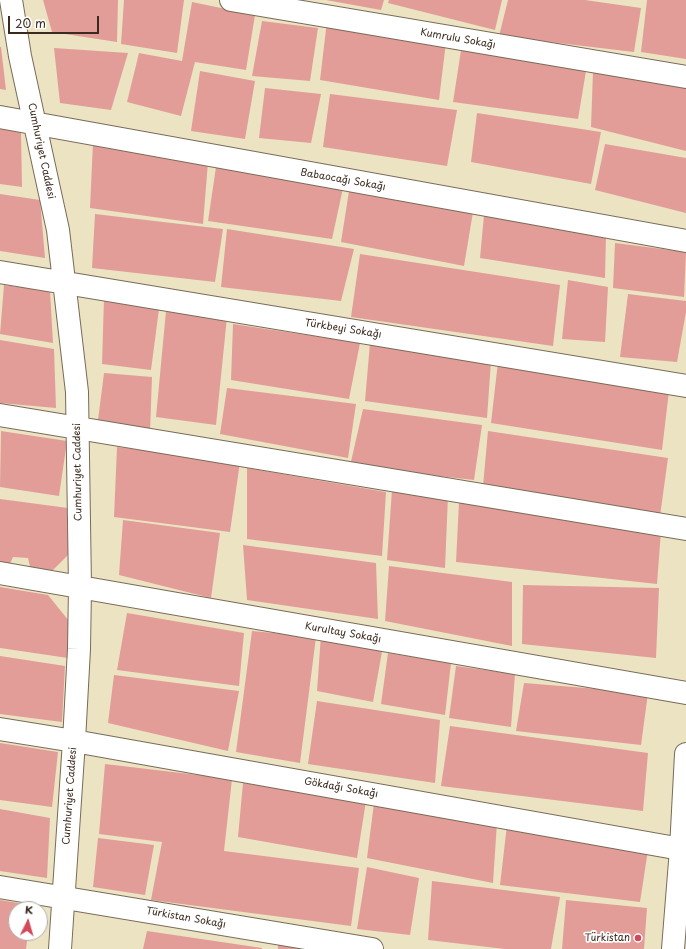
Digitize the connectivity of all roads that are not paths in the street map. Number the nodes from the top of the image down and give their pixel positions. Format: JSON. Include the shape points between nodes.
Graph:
{"nodes":[{"id":1,"x":11,"y":0,"type":"edge"},
{"id":2,"x":231,"y":0,"type":"edge"},
{"id":3,"x":686,"y":77,"type":"edge"},
{"id":4,"x":0,"y":118,"type":"edge"},
{"id":5,"x":36,"y":124,"type":"junction"},
{"id":6,"x":686,"y":242,"type":"edge"},
{"id":7,"x":0,"y":272,"type":"edge"},
{"id":8,"x":65,"y":284,"type":"junction"},
{"id":9,"x":686,"y":386,"type":"edge"},
{"id":10,"x":0,"y":415,"type":"edge"},
{"id":11,"x":77,"y":428,"type":"junction"},
{"id":12,"x":686,"y":529,"type":"edge"},
{"id":13,"x":0,"y":573,"type":"edge"},
{"id":14,"x":80,"y":587,"type":"junction"},
{"id":15,"x":686,"y":693,"type":"edge"},
{"id":16,"x":0,"y":729,"type":"edge"},
{"id":17,"x":74,"y":741,"type":"junction"},
{"id":18,"x":686,"y":754,"type":"edge"},
{"id":19,"x":683,"y":849,"type":"edge"},
{"id":20,"x":0,"y":887,"type":"edge"},
{"id":21,"x":63,"y":897,"type":"junction"},
{"id":22,"x":60,"y":949,"type":"edge"},
{"id":23,"x":372,"y":949,"type":"edge"},
{"id":24,"x":673,"y":949,"type":"edge"}],
"edges":[{"from":1,"to":5,"type":"street","name":"Cumhuriyet Caddesi","via":[[20,56]]},
{"from":2,"to":3,"type":"street","name":"Kumrulu Sokağı"},
{"from":4,"to":5,"type":"street","name":"Babaocağı Sokağı"},
{"from":5,"to":6,"type":"street","name":"Babaocağı Sokağı"},
{"from":5,"to":8,"type":"street","name":"Cumhuriyet Caddesi","via":[[58,230]]},
{"from":7,"to":8,"type":"street","name":"Türkbeyi Sokağı"},
{"from":8,"to":9,"type":"street","name":"Türkbeyi Sokağı"},
{"from":8,"to":11,"type":"street","name":"Cumhuriyet Caddesi","via":[[77,392]]},
{"from":10,"to":11,"type":"street"},
{"from":11,"to":12,"type":"street"},
{"from":11,"to":14,"type":"street","name":"Cumhuriyet Caddesi"},
{"from":13,"to":14,"type":"street","name":"Kurultay Sokağı"},
{"from":14,"to":15,"type":"street","name":"Kurultay Sokağı"},
{"from":14,"to":17,"type":"street","name":"Cumhuriyet Caddesi"},
{"from":16,"to":17,"type":"street","name":"Gökdağı Sokağı"},
{"from":17,"to":19,"type":"street","name":"Gökdağı Sokağı"},
{"from":17,"to":21,"type":"street","name":"Cumhuriyet Caddesi"},
{"from":18,"to":19,"type":"street"},
{"from":19,"to":24,"type":"street"},
{"from":20,"to":21,"type":"street","name":"Türkistan Sokağı"},
{"from":21,"to":22,"type":"street","name":"Cumhuriyet Caddesi"},
{"from":21,"to":23,"type":"street","name":"Türkistan Sokağı"}]}
